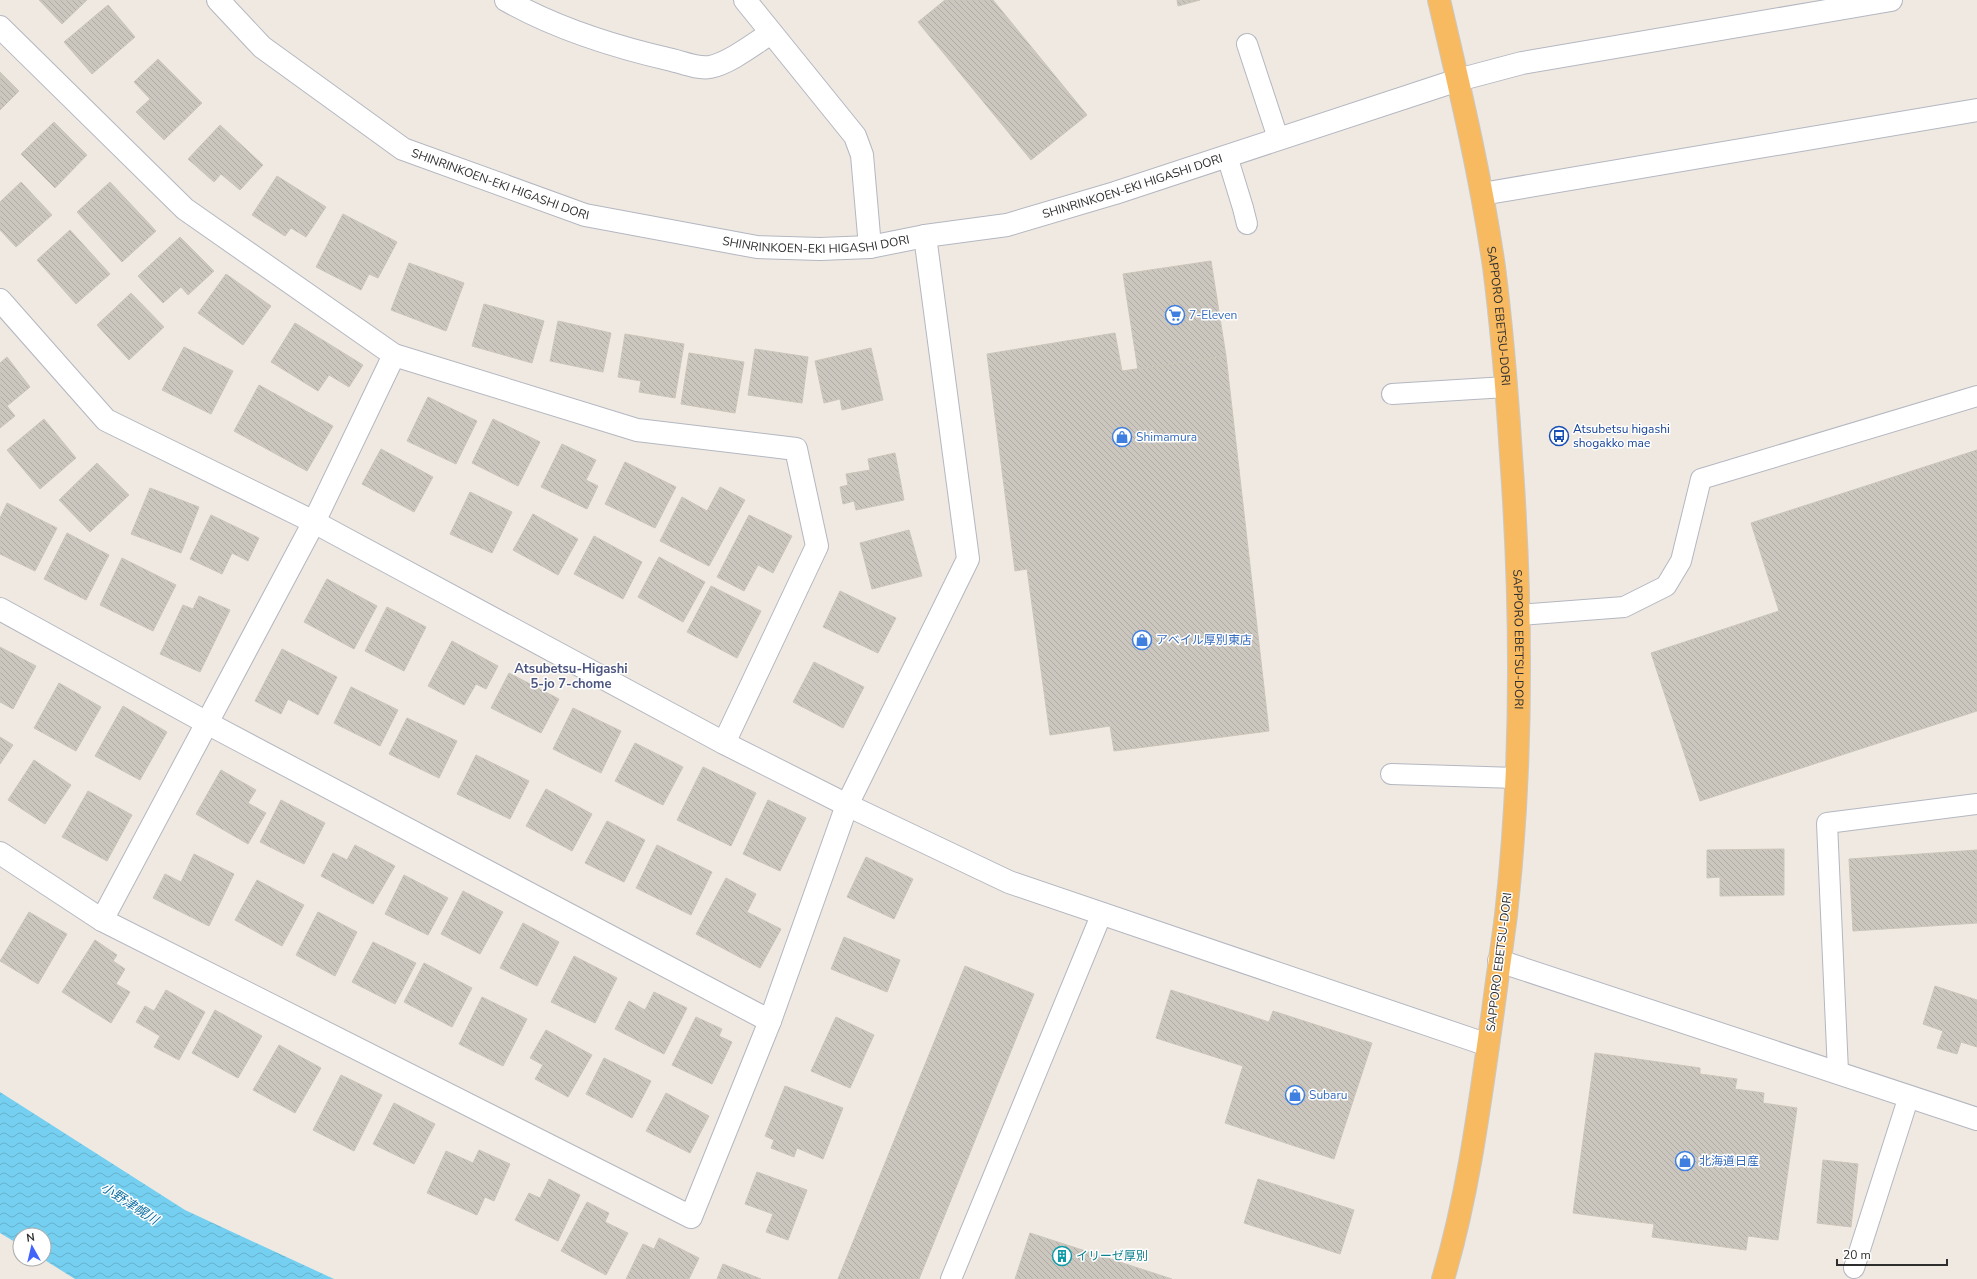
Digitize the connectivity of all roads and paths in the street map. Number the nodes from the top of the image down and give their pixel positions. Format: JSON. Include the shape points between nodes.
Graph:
{"nodes":[{"id":1,"x":218,"y":0,"type":"edge"},
{"id":2,"x":506,"y":0,"type":"edge"},
{"id":3,"x":745,"y":0,"type":"edge"},
{"id":4,"x":1439,"y":0,"type":"edge"},
{"id":5,"x":1891,"y":0,"type":"edge"},
{"id":6,"x":0,"y":27,"type":"edge"},
{"id":7,"x":771,"y":33,"type":"junction"},
{"id":8,"x":1247,"y":44,"type":"dead end"},
{"id":9,"x":1458,"y":80,"type":"junction"},
{"id":10,"x":1977,"y":110,"type":"edge"},
{"id":11,"x":1278,"y":138,"type":"junction"},
{"id":12,"x":1227,"y":156,"type":"junction"},
{"id":13,"x":1482,"y":194,"type":"junction"},
{"id":14,"x":1247,"y":224,"type":"dead end"},
{"id":15,"x":925,"y":236,"type":"junction"},
{"id":16,"x":870,"y":247,"type":"junction"},
{"id":17,"x":0,"y":300,"type":"edge"},
{"id":18,"x":394,"y":355,"type":"junction"},
{"id":19,"x":1506,"y":387,"type":"junction"},
{"id":20,"x":1392,"y":394,"type":"dead end"},
{"id":21,"x":1977,"y":396,"type":"edge"},
{"id":22,"x":314,"y":522,"type":"junction"},
{"id":23,"x":0,"y":609,"type":"edge"},
{"id":24,"x":1518,"y":615,"type":"junction"},
{"id":25,"x":207,"y":723,"type":"junction"},
{"id":26,"x":724,"y":743,"type":"junction"},
{"id":27,"x":1391,"y":774,"type":"dead end"},
{"id":28,"x":1516,"y":778,"type":"junction"},
{"id":29,"x":1977,"y":804,"type":"edge"},
{"id":30,"x":848,"y":805,"type":"junction"},
{"id":31,"x":0,"y":853,"type":"edge"},
{"id":32,"x":1102,"y":913,"type":"junction"},
{"id":33,"x":102,"y":920,"type":"junction"},
{"id":34,"x":1500,"y":961,"type":"junction"},
{"id":35,"x":770,"y":1021,"type":"junction"},
{"id":36,"x":1488,"y":1046,"type":"junction"},
{"id":37,"x":1838,"y":1072,"type":"junction"},
{"id":38,"x":1909,"y":1096,"type":"junction"},
{"id":39,"x":1977,"y":1119,"type":"edge"},
{"id":40,"x":1854,"y":1268,"type":"dead end"},
{"id":41,"x":951,"y":1279,"type":"edge"},
{"id":42,"x":1443,"y":1279,"type":"edge"}],
"edges":[{"from":1,"to":16,"type":"street","name":"SHINRINKOEN-EKI HIGASHI DORI","via":[[262,47],[403,149],[586,215],[757,247]]},
{"from":2,"to":7,"type":"street","via":[[590,37],[636,52],[698,66],[710,67],[723,62]]},
{"from":3,"to":7,"type":"street"},
{"from":4,"to":9,"type":"highway","name":"SAPPORO EBETSU-DORI"},
{"from":5,"to":9,"type":"street","name":"SHINRINKOEN-EKI HIGASHI DORI","via":[[1522,63]]},
{"from":6,"to":18,"type":"street","via":[[185,209]]},
{"from":7,"to":16,"type":"street","via":[[860,144]]},
{"from":8,"to":11,"type":"lane"},
{"from":9,"to":11,"type":"street","name":"SHINRINKOEN-EKI HIGASHI DORI"},
{"from":9,"to":13,"type":"highway","name":"SAPPORO EBETSU-DORI"},
{"from":10,"to":13,"type":"street"},
{"from":11,"to":12,"type":"street","name":"SHINRINKOEN-EKI HIGASHI DORI"},
{"from":12,"to":14,"type":"lane"},
{"from":12,"to":15,"type":"street","name":"SHINRINKOEN-EKI HIGASHI DORI","via":[[1007,225]]},
{"from":13,"to":19,"type":"highway","name":"SAPPORO EBETSU-DORI","via":[[1494,269]]},
{"from":15,"to":16,"type":"street","name":"SHINRINKOEN-EKI HIGASHI DORI"},
{"from":15,"to":30,"type":"street","via":[[968,559]]},
{"from":17,"to":22,"type":"street","via":[[106,420]]},
{"from":18,"to":22,"type":"street"},
{"from":18,"to":26,"type":"street","via":[[637,430],[796,450],[817,546]]},
{"from":19,"to":20,"type":"lane"},
{"from":19,"to":24,"type":"highway","name":"SAPPORO EBETSU-DORI","via":[[1518,554]]},
{"from":21,"to":24,"type":"lane","via":[[1701,479],[1682,561],[1666,586],[1624,607]]},
{"from":22,"to":25,"type":"street"},
{"from":22,"to":26,"type":"street"},
{"from":23,"to":25,"type":"street"},
{"from":24,"to":28,"type":"highway","name":"SAPPORO EBETSU-DORI"},
{"from":25,"to":33,"type":"street"},
{"from":25,"to":35,"type":"street"},
{"from":26,"to":30,"type":"street"},
{"from":27,"to":28,"type":"lane"},
{"from":28,"to":34,"type":"highway","name":"SAPPORO EBETSU-DORI","via":[[1507,906]]},
{"from":29,"to":37,"type":"lane","via":[[1827,823]]},
{"from":30,"to":32,"type":"street","via":[[1009,882]]},
{"from":30,"to":35,"type":"street"},
{"from":31,"to":33,"type":"street"},
{"from":32,"to":36,"type":"street"},
{"from":32,"to":41,"type":"lane"},
{"from":33,"to":35,"type":"street","via":[[691,1217]]},
{"from":34,"to":36,"type":"highway","name":"SAPPORO EBETSU-DORI"},
{"from":34,"to":37,"type":"street"},
{"from":36,"to":42,"type":"highway","name":"SAPPORO EBETSU-DORI","via":[[1456,1229]]},
{"from":37,"to":38,"type":"street"},
{"from":38,"to":39,"type":"street"},
{"from":38,"to":40,"type":"lane"}]}
